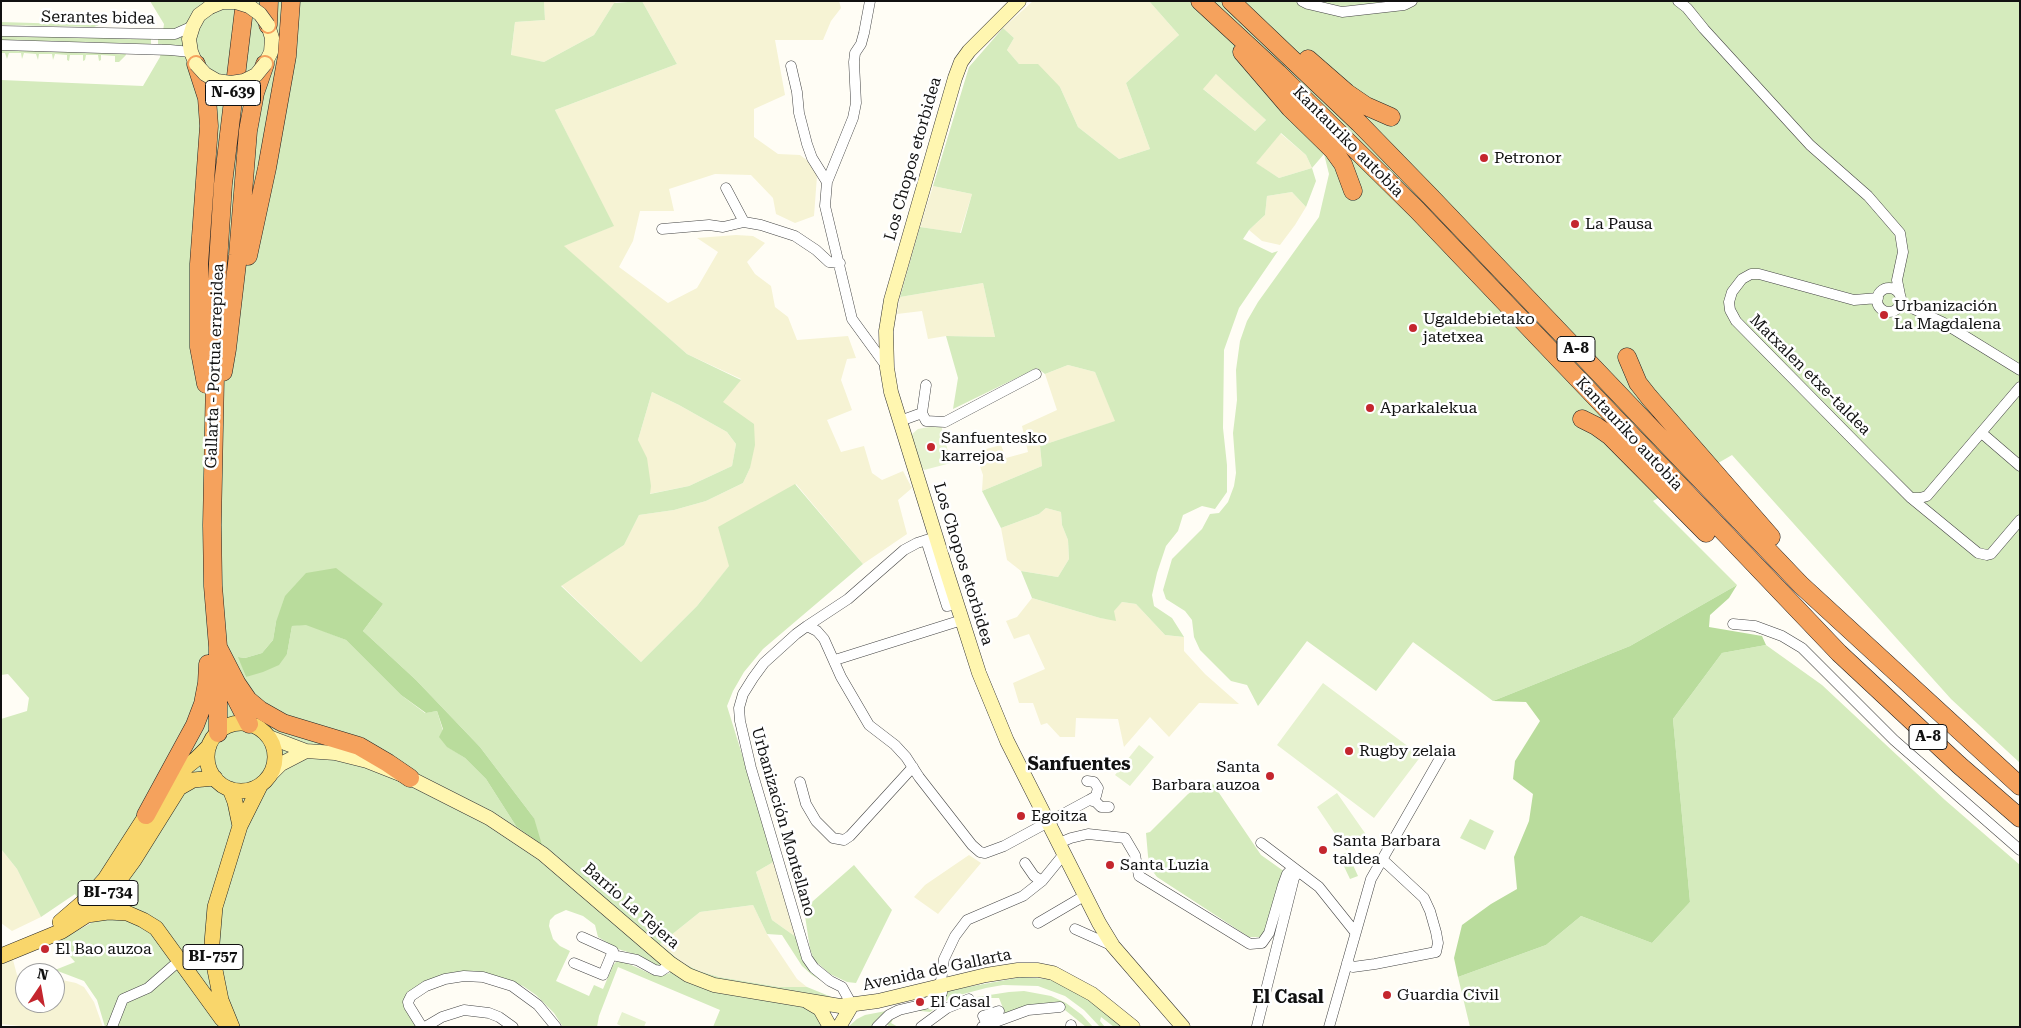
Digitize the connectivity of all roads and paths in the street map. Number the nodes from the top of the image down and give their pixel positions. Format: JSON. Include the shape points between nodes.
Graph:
{"nodes":[{"id":1,"x":246,"y":1,"type":"edge"},
{"id":2,"x":269,"y":1,"type":"edge"},
{"id":3,"x":291,"y":1,"type":"edge"},
{"id":4,"x":870,"y":1,"type":"edge"},
{"id":5,"x":1019,"y":1,"type":"edge"},
{"id":6,"x":1200,"y":1,"type":"edge"},
{"id":7,"x":1231,"y":1,"type":"edge"},
{"id":8,"x":1302,"y":1,"type":"edge"},
{"id":9,"x":1412,"y":1,"type":"edge"},
{"id":10,"x":1678,"y":1,"type":"edge"},
{"id":11,"x":211,"y":4,"type":"edge"},
{"id":12,"x":1223,"y":23,"type":"junction"},
{"id":13,"x":268,"y":25,"type":"junction"},
{"id":14,"x":193,"y":26,"type":"junction"},
{"id":15,"x":1257,"y":26,"type":"junction"},
{"id":16,"x":1,"y":31,"type":"edge"},
{"id":17,"x":1,"y":45,"type":"edge"},
{"id":18,"x":193,"y":58,"type":"junction"},
{"id":19,"x":265,"y":64,"type":"junction"},
{"id":20,"x":791,"y":66,"type":"dead end"},
{"id":21,"x":1391,"y":117,"type":"dead end"},
{"id":22,"x":827,"y":182,"type":"junction"},
{"id":23,"x":726,"y":188,"type":"dead end"},
{"id":24,"x":1353,"y":191,"type":"dead end"},
{"id":25,"x":744,"y":222,"type":"junction"},
{"id":26,"x":662,"y":230,"type":"dead end"},
{"id":27,"x":1899,"y":262,"type":"junction"},
{"id":28,"x":840,"y":263,"type":"junction"},
{"id":29,"x":1885,"y":289,"type":"junction"},
{"id":30,"x":1878,"y":298,"type":"junction"},
{"id":31,"x":1900,"y":299,"type":"junction"},
{"id":32,"x":228,"y":349,"type":"junction"},
{"id":33,"x":1627,"y":357,"type":"dead end"},
{"id":34,"x":887,"y":368,"type":"junction"},
{"id":35,"x":2020,"y":370,"type":"edge"},
{"id":36,"x":1036,"y":374,"type":"dead end"},
{"id":37,"x":926,"y":385,"type":"dead end"},
{"id":38,"x":2020,"y":387,"type":"edge"},
{"id":39,"x":922,"y":413,"type":"junction"},
{"id":40,"x":1582,"y":419,"type":"dead end"},
{"id":41,"x":900,"y":421,"type":"junction"},
{"id":42,"x":213,"y":422,"type":"junction"},
{"id":43,"x":1984,"y":435,"type":"dead end"},
{"id":44,"x":2020,"y":466,"type":"edge"},
{"id":45,"x":1927,"y":496,"type":"junction"},
{"id":46,"x":1911,"y":498,"type":"junction"},
{"id":47,"x":1929,"y":512,"type":"junction"},
{"id":48,"x":2020,"y":520,"type":"edge"},
{"id":49,"x":931,"y":539,"type":"junction"},
{"id":50,"x":213,"y":586,"type":"junction"},
{"id":51,"x":962,"y":620,"type":"junction"},
{"id":52,"x":1734,"y":624,"type":"dead end"},
{"id":53,"x":807,"y":626,"type":"junction"},
{"id":54,"x":221,"y":653,"type":"junction"},
{"id":55,"x":1839,"y":654,"type":"junction"},
{"id":56,"x":835,"y":660,"type":"junction"},
{"id":57,"x":1896,"y":672,"type":"junction"},
{"id":58,"x":249,"y":724,"type":"junction"},
{"id":59,"x":269,"y":737,"type":"junction"},
{"id":60,"x":213,"y":740,"type":"junction"},
{"id":61,"x":306,"y":751,"type":"junction"},
{"id":62,"x":1443,"y":753,"type":"dead end"},
{"id":63,"x":913,"y":767,"type":"junction"},
{"id":64,"x":272,"y":773,"type":"junction"},
{"id":65,"x":215,"y":778,"type":"junction"},
{"id":66,"x":410,"y":778,"type":"junction"},
{"id":67,"x":1087,"y":781,"type":"dead end"},
{"id":68,"x":800,"y":782,"type":"dead end"},
{"id":69,"x":260,"y":786,"type":"junction"},
{"id":70,"x":2020,"y":786,"type":"edge"},
{"id":71,"x":230,"y":789,"type":"junction"},
{"id":72,"x":1089,"y":800,"type":"junction"},
{"id":73,"x":1109,"y":807,"type":"dead end"},
{"id":74,"x":146,"y":815,"type":"junction"},
{"id":75,"x":2020,"y":818,"type":"edge"},
{"id":76,"x":1048,"y":823,"type":"junction"},
{"id":77,"x":240,"y":826,"type":"junction"},
{"id":78,"x":1262,"y":843,"type":"dead end"},
{"id":79,"x":1061,"y":849,"type":"junction"},
{"id":80,"x":2020,"y":850,"type":"edge"},
{"id":81,"x":1382,"y":858,"type":"junction"},
{"id":82,"x":1025,"y":863,"type":"dead end"},
{"id":83,"x":1295,"y":870,"type":"junction"},
{"id":84,"x":1042,"y":881,"type":"junction"},
{"id":85,"x":1084,"y":896,"type":"junction"},
{"id":86,"x":87,"y":915,"type":"junction"},
{"id":87,"x":1038,"y":924,"type":"dead end"},
{"id":88,"x":1075,"y":929,"type":"dead end"},
{"id":89,"x":1355,"y":932,"type":"junction"},
{"id":90,"x":582,"y":937,"type":"dead end"},
{"id":91,"x":23,"y":946,"type":"junction"},
{"id":92,"x":1113,"y":946,"type":"junction"},
{"id":93,"x":2,"y":954,"type":"edge"},
{"id":94,"x":612,"y":955,"type":"junction"},
{"id":95,"x":180,"y":960,"type":"junction"},
{"id":96,"x":574,"y":963,"type":"dead end"},
{"id":97,"x":670,"y":963,"type":"junction"},
{"id":98,"x":1347,"y":963,"type":"junction"},
{"id":99,"x":968,"y":999,"type":"dead end"},
{"id":100,"x":808,"y":1002,"type":"junction"},
{"id":101,"x":846,"y":1006,"type":"junction"},
{"id":102,"x":1060,"y":1007,"type":"dead end"},
{"id":103,"x":999,"y":1011,"type":"dead end"},
{"id":104,"x":986,"y":1026,"type":"edge"},
{"id":105,"x":1257,"y":1026,"type":"edge"},
{"id":106,"x":112,"y":1027,"type":"edge"},
{"id":107,"x":228,"y":1027,"type":"edge"},
{"id":108,"x":232,"y":1027,"type":"edge"},
{"id":109,"x":424,"y":1027,"type":"edge"},
{"id":110,"x":513,"y":1027,"type":"edge"},
{"id":111,"x":556,"y":1027,"type":"edge"},
{"id":112,"x":830,"y":1027,"type":"edge"},
{"id":113,"x":834,"y":1027,"type":"edge"},
{"id":114,"x":839,"y":1027,"type":"edge"},
{"id":115,"x":878,"y":1027,"type":"edge"},
{"id":116,"x":922,"y":1027,"type":"edge"},
{"id":117,"x":1133,"y":1027,"type":"edge"},
{"id":118,"x":1183,"y":1027,"type":"edge"},
{"id":119,"x":1329,"y":1027,"type":"edge"}],
"edges":[{"from":1,"to":42,"type":"highway","name":"Gallarta - Portua errepidea","number":"N-639","via":[[223,184]]},
{"from":2,"to":13,"type":"highway"},
{"from":3,"to":32,"type":"highway","via":[[287,56],[267,168]]},
{"from":4,"to":22,"type":"street","via":[[864,33],[855,53],[856,104],[853,118]]},
{"from":5,"to":34,"type":"street","name":"Los Chopos etorbidea","via":[[969,51],[955,78],[891,300],[886,331]]},
{"from":6,"to":12,"type":"highway","name":"Kantauriko autobia","number":"A-8"},
{"from":7,"to":15,"type":"highway","name":"Kantauriko autobia","number":"A-8"},
{"from":8,"to":9,"type":"street","via":[[1342,12],[1404,5]]},
{"from":10,"to":27,"type":"street","via":[[1810,145],[1868,196],[1900,233],[1903,252]]},
{"from":11,"to":13,"type":"street","bridge":true,"via":[[236,2],[249,6]]},
{"from":11,"to":14,"type":"street"},
{"from":12,"to":24,"type":"highway","via":[[1233,42],[1290,108],[1333,150],[1343,164]]},
{"from":12,"to":55,"type":"highway","name":"Kantauriko autobia","number":"A-8","via":[[1292,86],[1417,210]]},
{"from":13,"to":19,"type":"street","via":[[272,38],[271,52]]},
{"from":14,"to":16,"type":"street","name":"Serantes bidea","via":[[175,34]]},
{"from":14,"to":18,"type":"street","via":[[190,39]]},
{"from":15,"to":21,"type":"highway","via":[[1280,33],[1347,93]]},
{"from":15,"to":57,"type":"highway","name":"Kantauriko autobia","number":"A-8","via":[[1359,123],[1796,579]]},
{"from":17,"to":18,"type":"street","name":"Serantes bidea","via":[[170,50]]},
{"from":18,"to":19,"type":"street","bridge":true,"via":[[205,74],[217,81],[230,83],[256,75]]},
{"from":18,"to":42,"type":"highway","via":[[207,98],[209,126],[199,264],[200,347]]},
{"from":19,"to":32,"type":"highway","via":[[255,93],[248,131]]},
{"from":20,"to":22,"type":"street","via":[[807,144]]},
{"from":22,"to":28,"type":"street","via":[[826,216]]},
{"from":23,"to":25,"type":"street"},
{"from":25,"to":26,"type":"street"},
{"from":25,"to":28,"type":"street","via":[[795,236],[829,262]]},
{"from":27,"to":29,"type":"street"},
{"from":27,"to":31,"type":"street"},
{"from":28,"to":34,"type":"street","via":[[852,319]]},
{"from":29,"to":30,"type":"street"},
{"from":29,"to":31,"type":"street","via":[[1892,288]]},
{"from":30,"to":31,"type":"street","via":[[1881,309],[1889,312],[1896,309]]},
{"from":30,"to":46,"type":"street","name":"Matxalen etxe-taldea","via":[[1854,300],[1751,274],[1737,284],[1729,302],[1736,321]]},
{"from":31,"to":35,"type":"street"},
{"from":32,"to":42,"type":"highway"},
{"from":33,"to":57,"type":"highway","via":[[1638,383],[1711,469],[1793,561],[1881,649]]},
{"from":34,"to":41,"type":"street","name":"Los Chopos etorbidea"},
{"from":36,"to":39,"type":"street","via":[[945,422],[926,421]]},
{"from":37,"to":39,"type":"street"},
{"from":38,"to":45,"type":"street"},
{"from":39,"to":41,"type":"street"},
{"from":40,"to":55,"type":"highway","via":[[1610,436],[1817,640]]},
{"from":41,"to":49,"type":"street","name":"Los Chopos etorbidea"},
{"from":42,"to":50,"type":"highway","name":"Gallarta - Portua errepidea","number":"N-639"},
{"from":43,"to":44,"type":"street"},
{"from":45,"to":46,"type":"street"},
{"from":45,"to":47,"type":"street"},
{"from":46,"to":47,"type":"street","name":"Matxalen etxe-taldea"},
{"from":47,"to":48,"type":"street","name":"Matxalen etxe-taldea","via":[[1983,555],[1991,554]]},
{"from":49,"to":51,"type":"street","name":"Los Chopos etorbidea"},
{"from":49,"to":53,"type":"street","name":"Urbanización Montellano","via":[[904,550],[848,599]]},
{"from":50,"to":54,"type":"highway","name":"Gallarta - Portua errepidea","number":"N-639"},
{"from":50,"to":74,"type":"highway","via":[[203,704],[183,749]]},
{"from":51,"to":56,"type":"street"},
{"from":51,"to":76,"type":"street","name":"Los Chopos etorbidea","via":[[992,708]]},
{"from":52,"to":80,"type":"street","via":[[1755,626],[1802,648],[1894,740]]},
{"from":53,"to":56,"type":"street","via":[[817,630]]},
{"from":53,"to":101,"type":"street","name":"Urbanización Montellano","via":[[764,663],[753,678],[743,694],[740,721],[806,958],[830,981],[842,987]]},
{"from":54,"to":58,"type":"highway","name":"Gallarta - Portua errepidea","number":"N-639","via":[[232,694]]},
{"from":54,"to":60,"type":"highway","name":"Gallarta - Portua errepidea","number":"N-639"},
{"from":54,"to":66,"type":"highway","via":[[248,700],[272,718],[359,746]]},
{"from":55,"to":75,"type":"highway","name":"Kantauriko autobia","number":"A-8"},
{"from":56,"to":63,"type":"street","via":[[869,724],[896,745]]},
{"from":57,"to":70,"type":"highway","name":"Kantauriko autobia","number":"A-8"},
{"from":58,"to":59,"type":"main road"},
{"from":58,"to":60,"type":"main road","via":[[232,724]]},
{"from":59,"to":61,"type":"street"},
{"from":59,"to":64,"type":"main road","via":[[275,754]]},
{"from":60,"to":65,"type":"main road","via":[[208,763]]},
{"from":60,"to":74,"type":"main road","number":"BI-734","via":[[172,780]]},
{"from":61,"to":64,"type":"street","via":[[287,760]]},
{"from":61,"to":66,"type":"street","name":"Barrio La Tejera","via":[[356,757]]},
{"from":62,"to":81,"type":"street"},
{"from":63,"to":68,"type":"street","via":[[844,840],[833,838],[816,821],[806,804]]},
{"from":63,"to":76,"type":"street","via":[[972,846],[980,852],[998,848]]},
{"from":64,"to":69,"type":"main road"},
{"from":65,"to":71,"type":"main road"},
{"from":65,"to":86,"type":"main road","number":"BI-734","via":[[193,780],[179,788],[134,860],[112,890]]},
{"from":66,"to":97,"type":"street","name":"Barrio La Tejera","via":[[510,831],[536,849]]},
{"from":67,"to":72,"type":"street","via":[[1094,782],[1098,788],[1096,796]]},
{"from":69,"to":71,"type":"main road","via":[[246,791]]},
{"from":69,"to":77,"type":"main road","number":"BI-757"},
{"from":71,"to":77,"type":"main road","number":"BI-757"},
{"from":72,"to":73,"type":"street","via":[[1101,807]]},
{"from":72,"to":76,"type":"street"},
{"from":74,"to":91,"type":"main road","number":"BI-734","via":[[115,866],[90,897],[63,920]]},
{"from":76,"to":79,"type":"street","name":"Los Chopos etorbidea"},
{"from":77,"to":108,"type":"main road","number":"BI-757","via":[[214,907],[212,942],[217,984]]},
{"from":78,"to":83,"type":"street"},
{"from":79,"to":83,"type":"street","via":[[1072,838],[1088,834],[1125,838],[1135,855],[1138,876],[1250,944],[1262,943],[1269,933],[1287,874]]},
{"from":79,"to":84,"type":"street"},
{"from":79,"to":85,"type":"street","name":"Los Chopos etorbidea"},
{"from":81,"to":89,"type":"street","via":[[1371,879]]},
{"from":81,"to":98,"type":"street","via":[[1424,898],[1436,932],[1436,952],[1353,967]]},
{"from":82,"to":84,"type":"street"},
{"from":83,"to":89,"type":"street","via":[[1319,887]]},
{"from":83,"to":105,"type":"street"},
{"from":84,"to":115,"type":"street","via":[[1024,896],[967,920],[944,959],[942,993],[925,1004],[899,1010]]},
{"from":85,"to":87,"type":"street"},
{"from":85,"to":92,"type":"street","name":"Los Chopos etorbidea"},
{"from":86,"to":91,"type":"main road","number":"BI-734","via":[[62,931]]},
{"from":86,"to":95,"type":"main road","via":[[127,913],[143,920],[156,928]]},
{"from":88,"to":92,"type":"street"},
{"from":89,"to":98,"type":"street"},
{"from":90,"to":94,"type":"street","via":[[613,951]]},
{"from":91,"to":93,"type":"main road","number":"BI-734"},
{"from":92,"to":118,"type":"street","name":"Los Chopos etorbidea"},
{"from":94,"to":96,"type":"street","via":[[603,975]]},
{"from":94,"to":97,"type":"street","via":[[638,960],[661,971]]},
{"from":95,"to":106,"type":"street","via":[[148,988],[123,999]]},
{"from":95,"to":107,"type":"main road"},
{"from":97,"to":100,"type":"street","name":"Barrio La Tejera","via":[[688,975],[714,985]]},
{"from":98,"to":119,"type":"street"},
{"from":99,"to":116,"type":"street","via":[[947,1008]]},
{"from":100,"to":101,"type":"street","name":"Barrio La Tejera"},
{"from":100,"to":112,"type":"street","via":[[820,1009]]},
{"from":101,"to":113,"type":"street"},
{"from":101,"to":114,"type":"street"},
{"from":101,"to":117,"type":"street","name":"Avenida de Gallarta","via":[[986,975],[1038,970],[1053,973],[1092,994]]},
{"from":102,"to":104,"type":"street","via":[[1028,1010]]},
{"from":103,"to":104,"type":"street","via":[[983,1016]]},
{"from":109,"to":110,"type":"street","via":[[442,1016],[464,1010],[489,1013]]},
{"from":109,"to":111,"type":"street","via":[[409,1006],[411,996],[426,986],[464,976],[484,977],[512,986],[538,1005]]}]}
